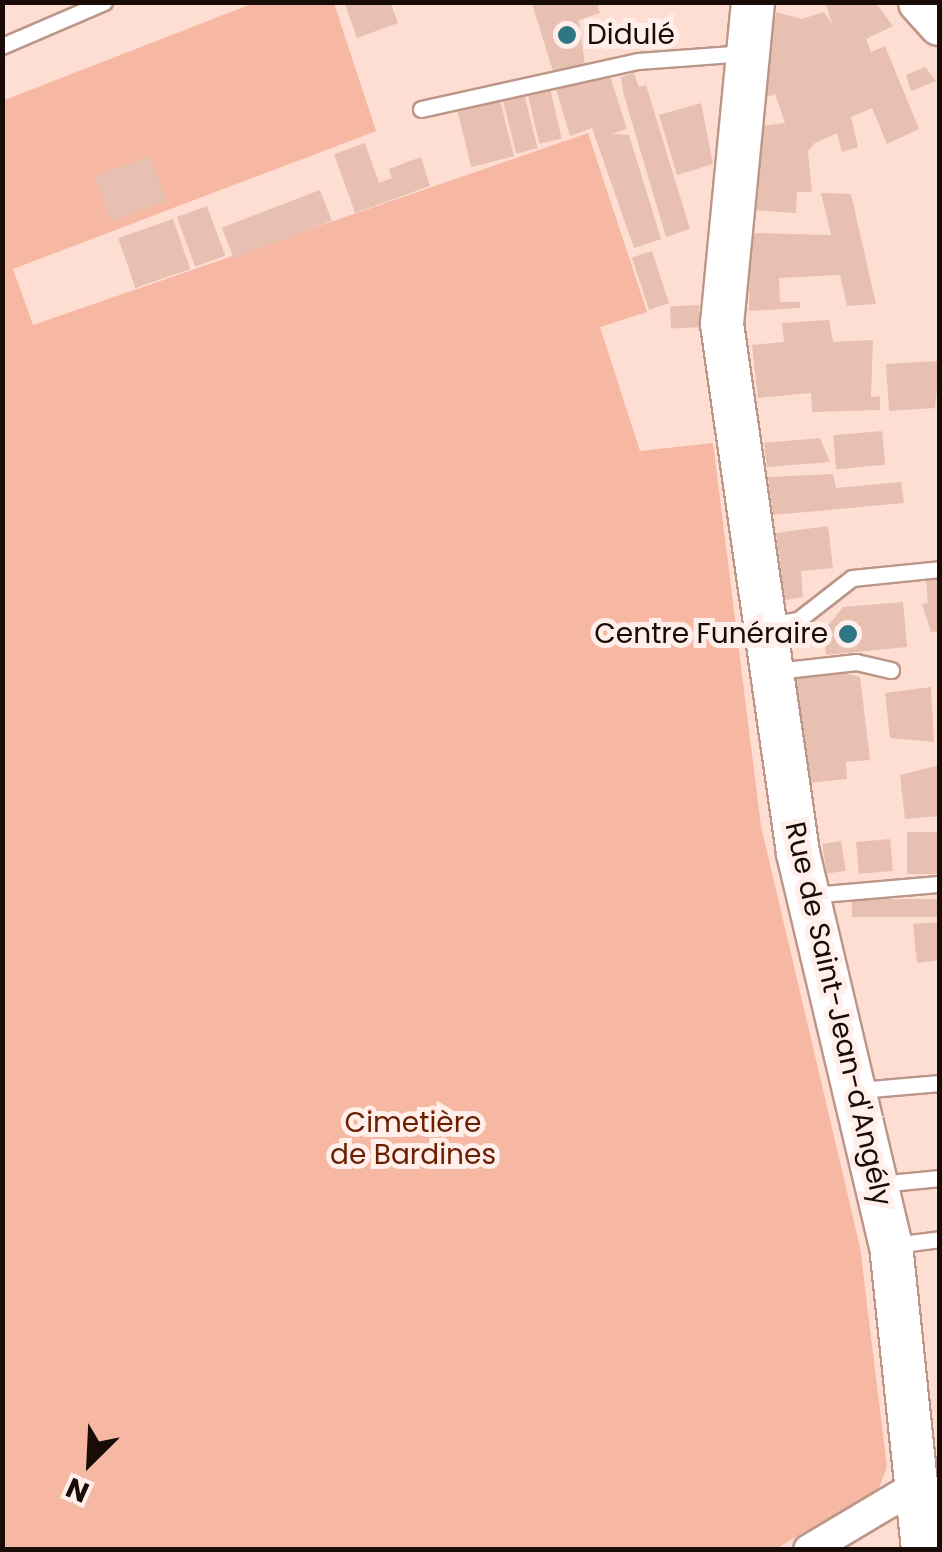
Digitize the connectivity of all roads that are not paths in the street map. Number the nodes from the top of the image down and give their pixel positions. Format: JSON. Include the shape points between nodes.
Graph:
{"nodes":[{"id":1,"x":104,"y":2,"type":"edge"},
{"id":2,"x":753,"y":2,"type":"edge"},
{"id":3,"x":920,"y":2,"type":"edge"},
{"id":4,"x":940,"y":24,"type":"edge"},
{"id":5,"x":2,"y":46,"type":"edge"},
{"id":6,"x":748,"y":53,"type":"junction"},
{"id":7,"x":421,"y":109,"type":"dead end"},
{"id":8,"x":940,"y":569,"type":"edge"},
{"id":9,"x":766,"y":625,"type":"junction"},
{"id":10,"x":891,"y":670,"type":"dead end"},
{"id":11,"x":772,"y":671,"type":"junction"},
{"id":12,"x":940,"y":884,"type":"edge"},
{"id":13,"x":807,"y":896,"type":"junction"},
{"id":14,"x":940,"y":1083,"type":"edge"},
{"id":15,"x":855,"y":1091,"type":"junction"},
{"id":16,"x":940,"y":1178,"type":"edge"},
{"id":17,"x":877,"y":1184,"type":"junction"},
{"id":18,"x":940,"y":1239,"type":"edge"},
{"id":19,"x":891,"y":1245,"type":"junction"},
{"id":20,"x":918,"y":1485,"type":"junction"},
{"id":21,"x":808,"y":1550,"type":"edge"},
{"id":22,"x":923,"y":1550,"type":"edge"}],
"edges":[{"from":1,"to":5,"type":"lane"},
{"from":2,"to":6,"type":"main road","name":"Rue de Saint-Jean-d'Angély"},
{"from":3,"to":4,"type":"main road"},
{"from":6,"to":7,"type":"lane","via":[[638,61]]},
{"from":6,"to":9,"type":"main road","name":"Rue de Saint-Jean-d'Angély","via":[[722,324]]},
{"from":8,"to":9,"type":"lane","via":[[852,578],[798,620]]},
{"from":9,"to":11,"type":"main road","name":"Rue de Saint-Jean-d'Angély"},
{"from":10,"to":11,"type":"lane","via":[[856,662]]},
{"from":11,"to":13,"type":"main road","name":"Rue de Saint-Jean-d'Angély"},
{"from":12,"to":13,"type":"lane"},
{"from":13,"to":15,"type":"main road","name":"Rue de Saint-Jean-d'Angély"},
{"from":14,"to":15,"type":"lane"},
{"from":15,"to":17,"type":"main road","name":"Rue de Saint-Jean-d'Angély"},
{"from":16,"to":17,"type":"lane"},
{"from":17,"to":19,"type":"main road","name":"Rue de Saint-Jean-d'Angély"},
{"from":18,"to":19,"type":"lane"},
{"from":19,"to":20,"type":"main road","name":"Rue de Saint-Jean-d'Angély"},
{"from":20,"to":21,"type":"street"},
{"from":20,"to":22,"type":"main road","name":"Rue de Saint-Jean-d'Angély"}]}
